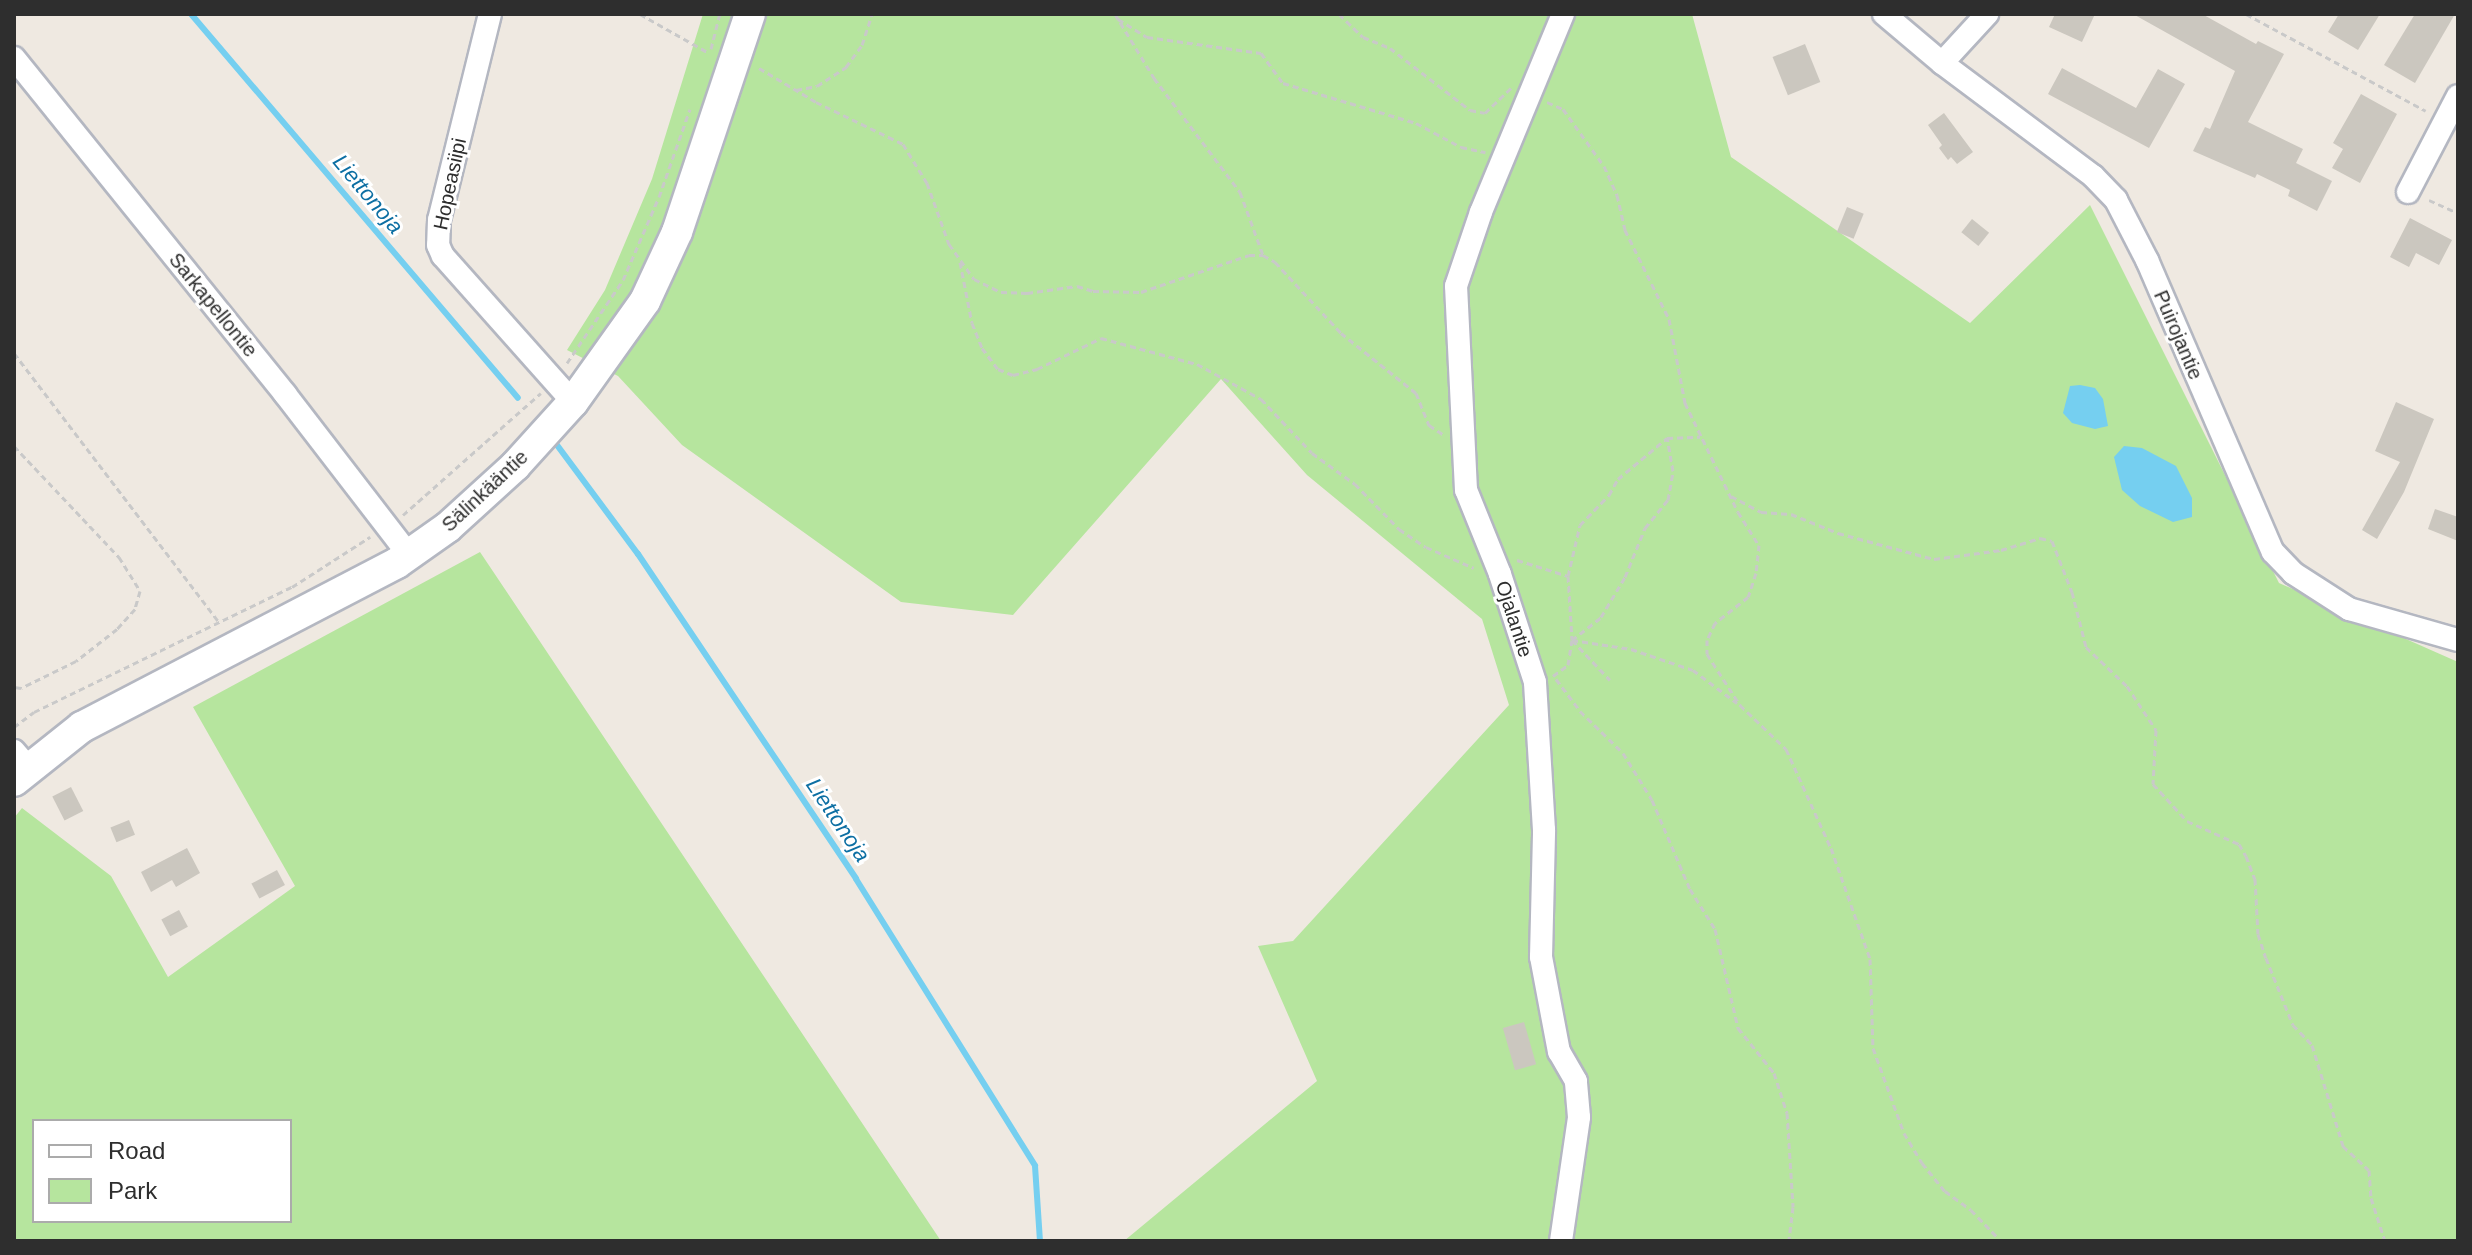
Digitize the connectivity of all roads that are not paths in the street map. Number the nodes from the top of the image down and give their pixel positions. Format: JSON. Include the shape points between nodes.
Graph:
{"nodes":[{"id":1,"x":490,"y":14,"type":"edge"},
{"id":2,"x":750,"y":14,"type":"edge"},
{"id":3,"x":1563,"y":14,"type":"edge"},
{"id":4,"x":1884,"y":14,"type":"edge"},
{"id":5,"x":1987,"y":14,"type":"edge"},
{"id":6,"x":14,"y":58,"type":"edge"},
{"id":7,"x":1942,"y":63,"type":"junction"},
{"id":8,"x":2458,"y":96,"type":"edge"},
{"id":9,"x":2408,"y":192,"type":"road end"},
{"id":10,"x":563,"y":392,"type":"junction"},
{"id":11,"x":409,"y":555,"type":"junction"},
{"id":12,"x":2458,"y":640,"type":"edge"},
{"id":13,"x":19,"y":766,"type":"edge"},
{"id":14,"x":1561,"y":1241,"type":"edge"}],
"edges":[{"from":1,"to":10,"type":"street","name":"Hopeasiipi","via":[[439,220],[438,245]]},
{"from":2,"to":10,"type":"street","name":"Sälinkääntie","via":[[717,58],[677,232],[645,301]]},
{"from":3,"to":14,"type":"street","name":"Ojalantie","via":[[1456,286],[1466,490],[1544,679],[1541,957],[1559,1052],[1576,1081],[1579,1117]]},
{"from":4,"to":7,"type":"street","name":"Puirojantie"},
{"from":5,"to":7,"type":"street"},
{"from":6,"to":11,"type":"street","name":"Sarkapellontie"},
{"from":7,"to":12,"type":"street","name":"Puirojantie","via":[[2093,176],[2116,200],[2273,552],[2293,573],[2349,609]]},
{"from":8,"to":9,"type":"street"},
{"from":10,"to":11,"type":"street","name":"Sälinkääntie","via":[[515,466]]},
{"from":11,"to":13,"type":"street","name":"Sälinkääntie","via":[[82,727]]}]}
